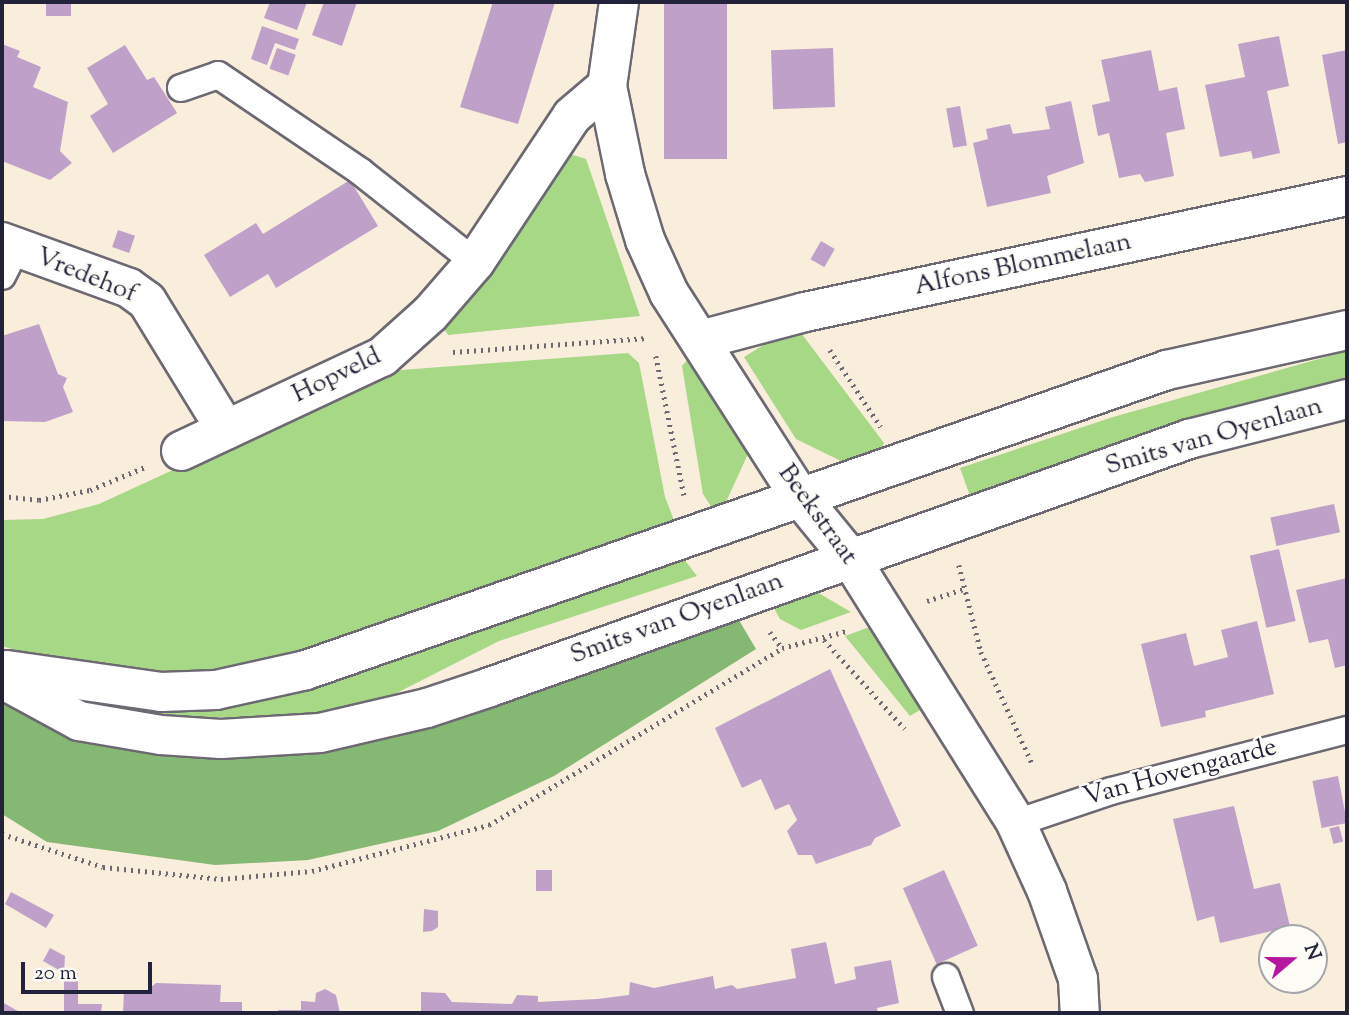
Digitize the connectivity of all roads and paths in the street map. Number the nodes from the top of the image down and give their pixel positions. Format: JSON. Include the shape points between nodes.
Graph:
{"nodes":[{"id":1,"x":619,"y":2,"type":"edge"},
{"id":2,"x":607,"y":86,"type":"junction"},
{"id":3,"x":181,"y":88,"type":"dead end"},
{"id":4,"x":1347,"y":196,"type":"edge"},
{"id":5,"x":7,"y":255,"type":"edge"},
{"id":6,"x":475,"y":262,"type":"junction"},
{"id":7,"x":1347,"y":330,"type":"edge"},
{"id":8,"x":700,"y":340,"type":"junction"},
{"id":9,"x":450,"y":352,"type":"dead end"},
{"id":10,"x":1347,"y":399,"type":"edge"},
{"id":11,"x":226,"y":429,"type":"junction"},
{"id":12,"x":181,"y":451,"type":"joint"},
{"id":13,"x":2,"y":496,"type":"edge"},
{"id":14,"x":800,"y":497,"type":"junction"},
{"id":15,"x":850,"y":558,"type":"junction"},
{"id":16,"x":964,"y":589,"type":"dead end"},
{"id":17,"x":886,"y":615,"type":"junction"},
{"id":18,"x":2,"y":669,"type":"edge"},
{"id":19,"x":2,"y":679,"type":"edge"},
{"id":20,"x":1347,"y":730,"type":"edge"},
{"id":21,"x":1016,"y":823,"type":"junction"},
{"id":22,"x":2,"y":834,"type":"edge"},
{"id":23,"x":946,"y":977,"type":"dead end"},
{"id":24,"x":960,"y":1013,"type":"edge"},
{"id":25,"x":1080,"y":1013,"type":"edge"}],
"edges":[{"from":1,"to":2,"type":"main road","name":"Beekstraat"},
{"from":2,"to":6,"type":"main road","name":"Hopveld","via":[[572,116]]},
{"from":2,"to":8,"type":"main road","name":"Beekstraat","via":[[625,174],[645,240],[669,293]]},
{"from":3,"to":6,"type":"lane","via":[[218,75],[361,172]]},
{"from":4,"to":8,"type":"main road","name":"Alfons Blommelaan","via":[[805,312]]},
{"from":5,"to":11,"type":"main road","name":"Vredehof","via":[[128,288],[146,301]]},
{"from":6,"to":11,"type":"main road","name":"Hopveld","via":[[430,314],[383,357]]},
{"from":7,"to":14,"type":"main road","via":[[1167,370]]},
{"from":8,"to":9,"type":"path","via":[[653,338]]},
{"from":8,"to":14,"type":"main road","name":"Beekstraat"},
{"from":10,"to":15,"type":"main road","name":"Smits van Oyenlaan","via":[[1189,439]]},
{"from":11,"to":12,"type":"main road","name":"Hopveld"},
{"from":12,"to":13,"type":"path","via":[[90,490],[39,500]]},
{"from":14,"to":15,"type":"main road","name":"Beekstraat"},
{"from":14,"to":18,"type":"main road","via":[[367,652],[216,690],[149,691]]},
{"from":15,"to":17,"type":"main road","name":"Beekstraat"},
{"from":15,"to":19,"type":"main road","name":"Smits van Oyenlaan","via":[[477,691],[320,733],[221,739],[161,735],[79,720]]},
{"from":16,"to":17,"type":"path"},
{"from":17,"to":21,"type":"main road","name":"Beekstraat"},
{"from":17,"to":22,"type":"path","via":[[824,640],[782,649],[489,825],[312,871],[221,879],[103,867]]},
{"from":20,"to":21,"type":"lane","name":"Van Hovengaarde","via":[[1111,791]]},
{"from":21,"to":25,"type":"main road","name":"Beekstraat","via":[[1047,891],[1078,979]]},
{"from":23,"to":24,"type":"lane"}]}
